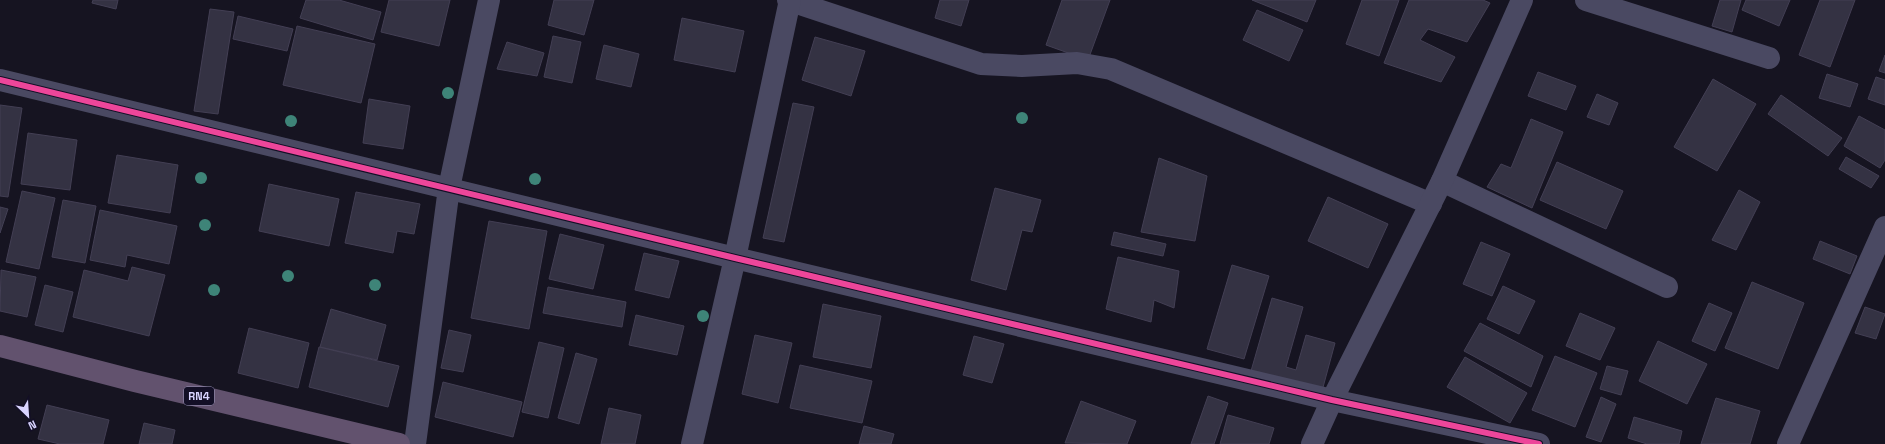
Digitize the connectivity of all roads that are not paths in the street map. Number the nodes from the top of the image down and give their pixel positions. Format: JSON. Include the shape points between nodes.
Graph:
{"nodes":[{"id":1,"x":489,"y":0,"type":"edge"},
{"id":2,"x":789,"y":0,"type":"edge"},
{"id":3,"x":1522,"y":0,"type":"edge"},
{"id":4,"x":1586,"y":0,"type":"edge"},
{"id":5,"x":1769,"y":58,"type":"dead end"},
{"id":6,"x":0,"y":80,"type":"edge"},
{"id":7,"x":1442,"y":181,"type":"junction"},
{"id":8,"x":449,"y":188,"type":"junction"},
{"id":9,"x":1431,"y":204,"type":"junction"},
{"id":10,"x":1885,"y":227,"type":"edge"},
{"id":11,"x":735,"y":258,"type":"junction"},
{"id":12,"x":1667,"y":287,"type":"dead end"},
{"id":13,"x":0,"y":346,"type":"edge"},
{"id":14,"x":1332,"y":400,"type":"junction"},
{"id":15,"x":390,"y":443,"type":"edge"},
{"id":16,"x":415,"y":444,"type":"edge"},
{"id":17,"x":692,"y":444,"type":"edge"},
{"id":18,"x":1312,"y":444,"type":"edge"},
{"id":19,"x":1539,"y":444,"type":"edge"},
{"id":20,"x":1788,"y":444,"type":"edge"}],
"edges":[{"from":1,"to":8,"type":"street"},
{"from":2,"to":9,"type":"street","via":[[981,64],[1022,66],[1077,63],[1112,69]]},
{"from":2,"to":11,"type":"street"},
{"from":3,"to":7,"type":"street"},
{"from":4,"to":5,"type":"street"},
{"from":6,"to":8,"type":"street"},
{"from":7,"to":9,"type":"street"},
{"from":7,"to":12,"type":"street"},
{"from":8,"to":11,"type":"street"},
{"from":8,"to":16,"type":"street"},
{"from":9,"to":14,"type":"street"},
{"from":10,"to":20,"type":"street"},
{"from":11,"to":14,"type":"street"},
{"from":11,"to":17,"type":"street"},
{"from":13,"to":15,"type":"highway","number":"RN4"},
{"from":14,"to":18,"type":"street"},
{"from":14,"to":19,"type":"street"}]}
